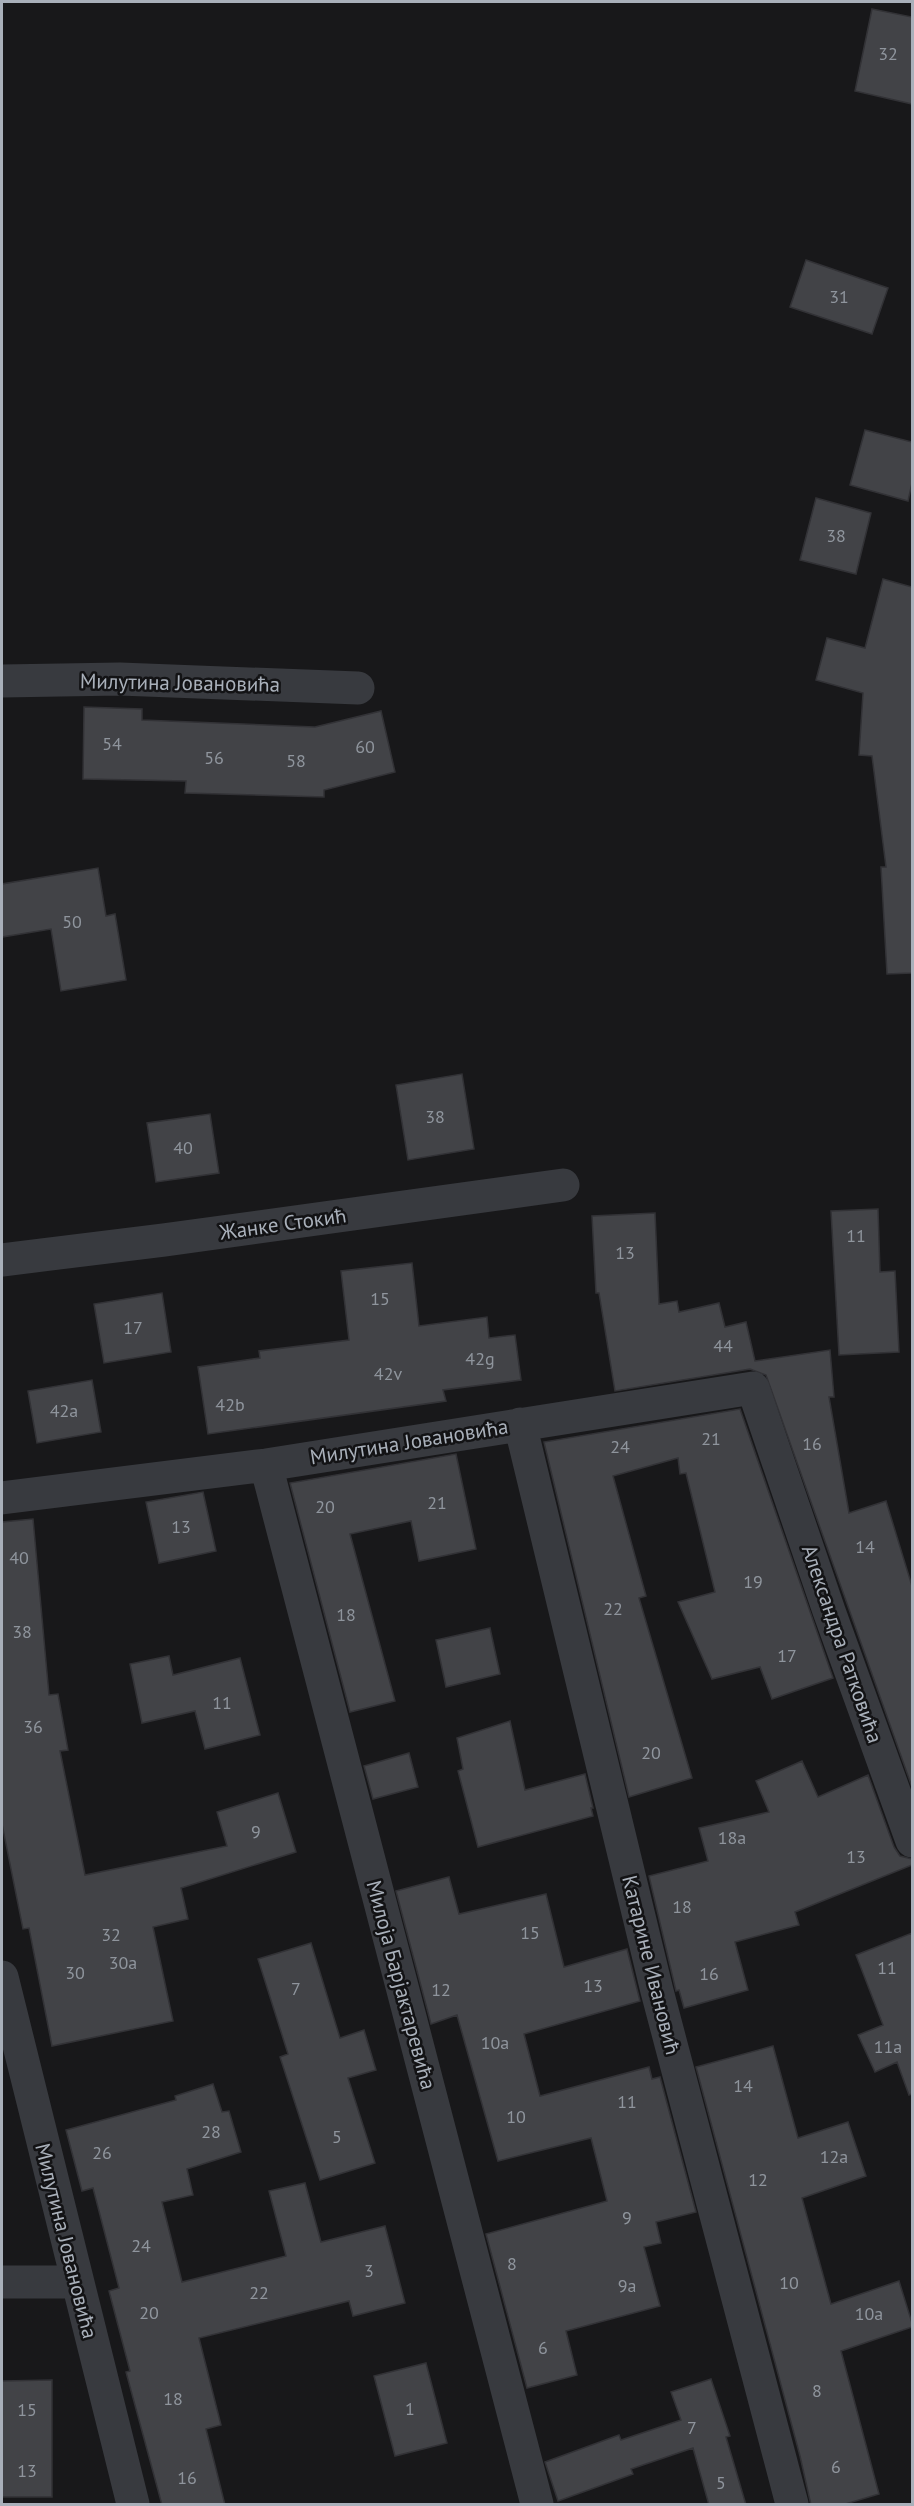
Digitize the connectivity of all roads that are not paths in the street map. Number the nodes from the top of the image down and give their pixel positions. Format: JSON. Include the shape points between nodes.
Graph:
{"nodes":[{"id":1,"x":2,"y":681,"type":"edge"},
{"id":2,"x":358,"y":688,"type":"dead end"},
{"id":3,"x":563,"y":1185,"type":"dead end"},
{"id":4,"x":2,"y":1260,"type":"edge"},
{"id":5,"x":520,"y":1424,"type":"junction"},
{"id":6,"x":774,"y":1446,"type":"joint"},
{"id":7,"x":266,"y":1465,"type":"junction"},
{"id":8,"x":2,"y":1498,"type":"edge"},
{"id":9,"x":912,"y":1841,"type":"edge"},
{"id":10,"x":2,"y":1977,"type":"edge"},
{"id":11,"x":2,"y":2282,"type":"edge"},
{"id":12,"x":76,"y":2282,"type":"junction"},
{"id":13,"x":133,"y":2505,"type":"edge"},
{"id":14,"x":537,"y":2505,"type":"edge"},
{"id":15,"x":792,"y":2505,"type":"edge"}],
"edges":[{"from":1,"to":2,"type":"street","name":"Милутина Јовановића","via":[[120,679]]},
{"from":3,"to":4,"type":"street","name":"Жанке Стокић"},
{"from":5,"to":6,"type":"street","name":"Милутина Јовановића","via":[[753,1388]]},
{"from":5,"to":7,"type":"street","name":"Милутина Јовановића"},
{"from":5,"to":15,"type":"street","name":"Катарине Ивановић","via":[[657,1991]]},
{"from":6,"to":9,"type":"street","name":"Александра Ратковића"},
{"from":7,"to":8,"type":"street","name":"Милутина Јовановића"},
{"from":7,"to":14,"type":"street","name":"Милоја Барјактаревића"},
{"from":10,"to":12,"type":"street","name":"Милутина Јовановића"},
{"from":11,"to":12,"type":"street"},
{"from":12,"to":13,"type":"street","name":"Милутина Јовановића"}]}
